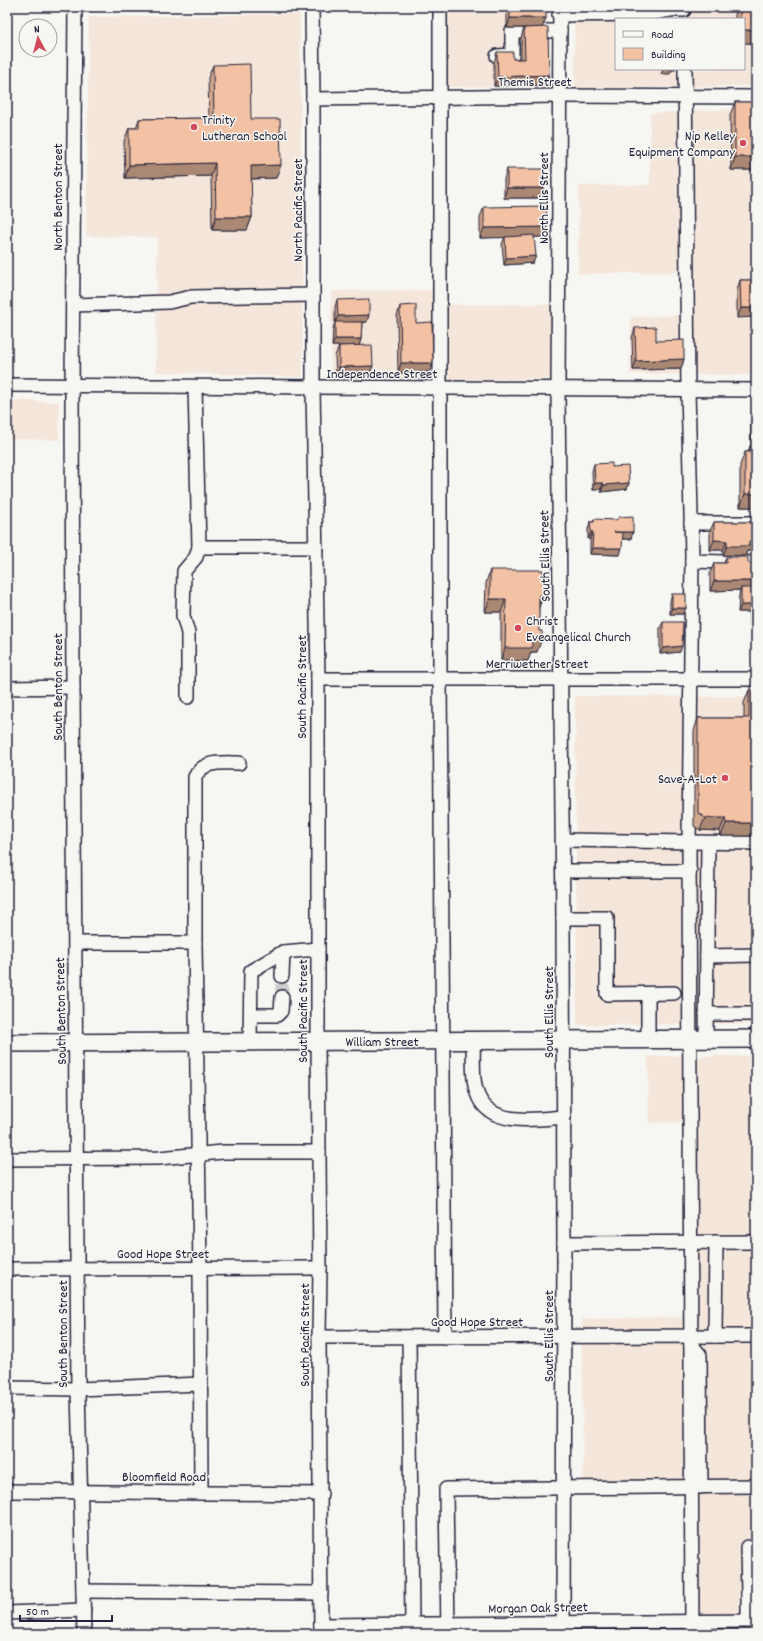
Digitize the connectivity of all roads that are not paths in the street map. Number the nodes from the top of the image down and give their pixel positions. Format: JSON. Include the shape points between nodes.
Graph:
{"nodes":[{"id":1,"x":75,"y":7,"type":"edge"},
{"id":2,"x":312,"y":7,"type":"edge"},
{"id":3,"x":440,"y":7,"type":"edge"},
{"id":4,"x":560,"y":11,"type":"edge"},
{"id":5,"x":684,"y":12,"type":"edge"},
{"id":6,"x":560,"y":31,"type":"junction"},
{"id":7,"x":496,"y":56,"type":"edge"},
{"id":8,"x":685,"y":70,"type":"edge"},
{"id":9,"x":560,"y":96,"type":"junction"},
{"id":10,"x":685,"y":97,"type":"junction"},
{"id":11,"x":756,"y":97,"type":"edge"},
{"id":12,"x":440,"y":98,"type":"junction"},
{"id":13,"x":313,"y":99,"type":"junction"},
{"id":14,"x":313,"y":295,"type":"junction"},
{"id":15,"x":73,"y":305,"type":"junction"},
{"id":16,"x":7,"y":385,"type":"edge"},
{"id":17,"x":72,"y":387,"type":"junction"},
{"id":18,"x":195,"y":387,"type":"junction"},
{"id":19,"x":313,"y":388,"type":"junction"},
{"id":20,"x":439,"y":389,"type":"junction"},
{"id":21,"x":558,"y":390,"type":"junction"},
{"id":22,"x":688,"y":390,"type":"junction"},
{"id":23,"x":756,"y":390,"type":"edge"},
{"id":24,"x":691,"y":523,"type":"junction"},
{"id":25,"x":756,"y":524,"type":"edge"},
{"id":26,"x":199,"y":546,"type":"junction"},
{"id":27,"x":316,"y":547,"type":"junction"},
{"id":28,"x":692,"y":561,"type":"junction"},
{"id":29,"x":756,"y":563,"type":"edge"},
{"id":30,"x":756,"y":678,"type":"edge"},
{"id":31,"x":318,"y":679,"type":"junction"},
{"id":32,"x":440,"y":679,"type":"junction"},
{"id":33,"x":561,"y":679,"type":"junction"},
{"id":34,"x":690,"y":679,"type":"junction"},
{"id":35,"x":73,"y":687,"type":"junction"},
{"id":36,"x":7,"y":688,"type":"edge"},
{"id":37,"x":188,"y":697,"type":"dead end"},
{"id":38,"x":239,"y":763,"type":"dead end"},
{"id":39,"x":563,"y":840,"type":"junction"},
{"id":40,"x":689,"y":842,"type":"junction"},
{"id":41,"x":756,"y":843,"type":"edge"},
{"id":42,"x":708,"y":844,"type":"junction"},
{"id":43,"x":563,"y":871,"type":"junction"},
{"id":44,"x":690,"y":871,"type":"junction"},
{"id":45,"x":564,"y":918,"type":"junction"},
{"id":46,"x":76,"y":943,"type":"junction"},
{"id":47,"x":195,"y":943,"type":"junction"},
{"id":48,"x":318,"y":949,"type":"junction"},
{"id":49,"x":283,"y":952,"type":"junction"},
{"id":50,"x":756,"y":955,"type":"edge"},
{"id":51,"x":707,"y":956,"type":"junction"},
{"id":52,"x":282,"y":976,"type":"tunnel mouth"},
{"id":53,"x":674,"y":993,"type":"dead end"},
{"id":54,"x":648,"y":994,"type":"junction"},
{"id":55,"x":282,"y":997,"type":"tunnel mouth"},
{"id":56,"x":706,"y":1014,"type":"junction"},
{"id":57,"x":756,"y":1014,"type":"edge"},
{"id":58,"x":251,"y":1015,"type":"junction"},
{"id":59,"x":648,"y":1039,"type":"junction"},
{"id":60,"x":698,"y":1039,"type":"junction"},
{"id":61,"x":756,"y":1039,"type":"edge"},
{"id":62,"x":473,"y":1040,"type":"junction"},
{"id":63,"x":564,"y":1040,"type":"junction"},
{"id":64,"x":250,"y":1041,"type":"junction"},
{"id":65,"x":318,"y":1041,"type":"junction"},
{"id":66,"x":443,"y":1041,"type":"junction"},
{"id":67,"x":77,"y":1042,"type":"junction"},
{"id":68,"x":195,"y":1042,"type":"junction"},
{"id":69,"x":7,"y":1043,"type":"edge"},
{"id":70,"x":564,"y":1117,"type":"junction"},
{"id":71,"x":319,"y":1152,"type":"junction"},
{"id":72,"x":199,"y":1154,"type":"junction"},
{"id":73,"x":77,"y":1158,"type":"junction"},
{"id":74,"x":7,"y":1159,"type":"edge"},
{"id":75,"x":564,"y":1242,"type":"junction"},
{"id":76,"x":716,"y":1242,"type":"junction"},
{"id":77,"x":756,"y":1242,"type":"edge"},
{"id":78,"x":691,"y":1243,"type":"junction"},
{"id":79,"x":200,"y":1268,"type":"junction"},
{"id":80,"x":320,"y":1268,"type":"junction"},
{"id":81,"x":7,"y":1270,"type":"edge"},
{"id":82,"x":78,"y":1270,"type":"junction"},
{"id":83,"x":564,"y":1336,"type":"junction"},
{"id":84,"x":715,"y":1336,"type":"junction"},
{"id":85,"x":756,"y":1336,"type":"edge"},
{"id":86,"x":318,"y":1337,"type":"junction"},
{"id":87,"x":409,"y":1337,"type":"junction"},
{"id":88,"x":445,"y":1337,"type":"junction"},
{"id":89,"x":691,"y":1340,"type":"junction"},
{"id":90,"x":201,"y":1384,"type":"junction"},
{"id":91,"x":7,"y":1388,"type":"edge"},
{"id":92,"x":78,"y":1389,"type":"junction"},
{"id":93,"x":756,"y":1486,"type":"edge"},
{"id":94,"x":564,"y":1487,"type":"junction"},
{"id":95,"x":696,"y":1487,"type":"junction"},
{"id":96,"x":7,"y":1491,"type":"edge"},
{"id":97,"x":82,"y":1492,"type":"junction"},
{"id":98,"x":201,"y":1493,"type":"junction"},
{"id":99,"x":321,"y":1494,"type":"junction"},
{"id":100,"x":747,"y":1547,"type":"dead end"},
{"id":101,"x":84,"y":1591,"type":"junction"},
{"id":102,"x":321,"y":1593,"type":"junction"},
{"id":103,"x":752,"y":1595,"type":"edge"},
{"id":104,"x":84,"y":1610,"type":"junction"},
{"id":105,"x":7,"y":1614,"type":"edge"},
{"id":106,"x":752,"y":1621,"type":"edge"},
{"id":107,"x":412,"y":1624,"type":"junction"},
{"id":108,"x":563,"y":1628,"type":"edge"},
{"id":109,"x":692,"y":1628,"type":"edge"},
{"id":110,"x":321,"y":1629,"type":"edge"},
{"id":111,"x":448,"y":1629,"type":"edge"},
{"id":112,"x":84,"y":1634,"type":"edge"}],
"edges":[{"from":1,"to":15,"type":"street","name":"North Benton Street"},
{"from":2,"to":13,"type":"street","name":"North Pacific Street"},
{"from":3,"to":12,"type":"street"},
{"from":4,"to":5,"type":"street","via":[[649,14],[670,10]]},
{"from":4,"to":6,"type":"street","name":"North Ellis Street"},
{"from":6,"to":7,"type":"street","via":[[512,31],[512,55]]},
{"from":6,"to":9,"type":"street","name":"North Ellis Street"},
{"from":8,"to":10,"type":"street"},
{"from":9,"to":10,"type":"street","name":"Themis Street"},
{"from":9,"to":12,"type":"street","name":"Themis Street"},
{"from":9,"to":21,"type":"street","name":"North Ellis Street"},
{"from":10,"to":11,"type":"street","name":"Themis Street"},
{"from":10,"to":22,"type":"street"},
{"from":12,"to":13,"type":"street","name":"Themis Street"},
{"from":12,"to":20,"type":"street"},
{"from":13,"to":14,"type":"street","name":"North Pacific Street"},
{"from":14,"to":15,"type":"street","via":[[191,297],[169,302]]},
{"from":14,"to":19,"type":"street","name":"North Pacific Street"},
{"from":15,"to":17,"type":"street","name":"North Benton Street"},
{"from":16,"to":17,"type":"street","name":"Independence Street"},
{"from":17,"to":18,"type":"street","name":"Independence Street"},
{"from":17,"to":35,"type":"street","name":"South Benton Street"},
{"from":18,"to":19,"type":"street","name":"Independence Street"},
{"from":18,"to":26,"type":"street"},
{"from":19,"to":20,"type":"street","name":"Independence Street"},
{"from":19,"to":27,"type":"street","name":"South Pacific Street"},
{"from":20,"to":21,"type":"street","name":"Independence Street"},
{"from":20,"to":32,"type":"street"},
{"from":21,"to":22,"type":"street","name":"Independence Street"},
{"from":21,"to":33,"type":"street","name":"South Ellis Street"},
{"from":22,"to":23,"type":"street","name":"Independence Street"},
{"from":22,"to":24,"type":"street"},
{"from":24,"to":25,"type":"street"},
{"from":24,"to":28,"type":"street"},
{"from":26,"to":27,"type":"street"},
{"from":26,"to":37,"type":"street","via":[[196,557],[184,571],[183,616],[188,633]]},
{"from":27,"to":31,"type":"street","name":"South Pacific Street"},
{"from":28,"to":29,"type":"street"},
{"from":28,"to":34,"type":"street"},
{"from":30,"to":34,"type":"street","name":"Merriwether Street"},
{"from":31,"to":32,"type":"street","name":"Merriwether Street"},
{"from":31,"to":48,"type":"street","name":"South Pacific Street"},
{"from":32,"to":33,"type":"street","name":"Merriwether Street"},
{"from":32,"to":66,"type":"street"},
{"from":33,"to":34,"type":"street","name":"Merriwether Street"},
{"from":33,"to":39,"type":"street","name":"South Ellis Street"},
{"from":34,"to":40,"type":"street"},
{"from":35,"to":36,"type":"street"},
{"from":35,"to":46,"type":"street","name":"South Benton Street"},
{"from":38,"to":47,"type":"street","via":[[204,766],[198,770],[195,777]]},
{"from":39,"to":40,"type":"street"},
{"from":39,"to":43,"type":"street","name":"South Ellis Street"},
{"from":40,"to":42,"type":"street"},
{"from":40,"to":44,"type":"street"},
{"from":41,"to":42,"type":"street"},
{"from":42,"to":51,"type":"street"},
{"from":43,"to":44,"type":"street"},
{"from":43,"to":45,"type":"street","name":"South Ellis Street"},
{"from":44,"to":60,"type":"street"},
{"from":45,"to":54,"type":"street","via":[[607,918],[607,994]]},
{"from":45,"to":63,"type":"street","name":"South Ellis Street"},
{"from":46,"to":47,"type":"street"},
{"from":46,"to":67,"type":"street","name":"South Benton Street"},
{"from":47,"to":68,"type":"street"},
{"from":48,"to":49,"type":"street"},
{"from":48,"to":65,"type":"street","name":"South Pacific Street"},
{"from":49,"to":52,"type":"street"},
{"from":49,"to":58,"type":"street","via":[[251,971]]},
{"from":50,"to":51,"type":"street"},
{"from":51,"to":56,"type":"street"},
{"from":53,"to":54,"type":"street"},
{"from":54,"to":59,"type":"street"},
{"from":55,"to":58,"type":"street","via":[[281,1011],[277,1015]]},
{"from":56,"to":57,"type":"street"},
{"from":56,"to":60,"type":"street"},
{"from":58,"to":64,"type":"street"},
{"from":59,"to":60,"type":"main road","name":"William Street"},
{"from":59,"to":63,"type":"main road","name":"William Street"},
{"from":60,"to":61,"type":"main road","name":"William Street"},
{"from":60,"to":78,"type":"street"},
{"from":62,"to":63,"type":"main road","name":"William Street"},
{"from":62,"to":66,"type":"main road","name":"William Street"},
{"from":62,"to":70,"type":"street","via":[[478,1097],[485,1108],[510,1118]]},
{"from":63,"to":70,"type":"street","name":"South Ellis Street"},
{"from":64,"to":65,"type":"main road","name":"William Street"},
{"from":64,"to":68,"type":"main road","name":"William Street"},
{"from":65,"to":66,"type":"main road","name":"William Street"},
{"from":65,"to":71,"type":"street","name":"South Pacific Street"},
{"from":66,"to":88,"type":"street"},
{"from":67,"to":68,"type":"main road","name":"William Street"},
{"from":67,"to":69,"type":"main road","name":"William Street"},
{"from":67,"to":73,"type":"street","name":"South Benton Street"},
{"from":68,"to":72,"type":"street"},
{"from":70,"to":75,"type":"street","name":"South Ellis Street"},
{"from":71,"to":72,"type":"street"},
{"from":71,"to":80,"type":"street","name":"South Pacific Street"},
{"from":72,"to":73,"type":"street","via":[[159,1158]]},
{"from":72,"to":79,"type":"street"},
{"from":73,"to":74,"type":"street"},
{"from":73,"to":82,"type":"street","name":"South Benton Street"},
{"from":75,"to":78,"type":"street"},
{"from":75,"to":83,"type":"street","name":"South Ellis Street"},
{"from":76,"to":77,"type":"street"},
{"from":76,"to":78,"type":"street"},
{"from":76,"to":84,"type":"street"},
{"from":78,"to":89,"type":"street"},
{"from":79,"to":80,"type":"street","name":"Good Hope Street"},
{"from":79,"to":82,"type":"street","name":"Good Hope Street"},
{"from":79,"to":90,"type":"street"},
{"from":80,"to":86,"type":"street","name":"South Pacific Street"},
{"from":81,"to":82,"type":"street","name":"Good Hope Street"},
{"from":82,"to":92,"type":"street","name":"South Benton Street"},
{"from":83,"to":88,"type":"street","name":"Good Hope Street"},
{"from":83,"to":89,"type":"street","name":"Good Hope Street"},
{"from":83,"to":94,"type":"street","name":"South Ellis Street"},
{"from":84,"to":85,"type":"street","name":"Good Hope Street"},
{"from":84,"to":89,"type":"street","name":"Good Hope Street"},
{"from":86,"to":87,"type":"street","name":"Good Hope Street"},
{"from":86,"to":99,"type":"street","name":"South Pacific Street"},
{"from":87,"to":88,"type":"street","name":"Good Hope Street"},
{"from":87,"to":107,"type":"street"},
{"from":89,"to":95,"type":"street","via":[[700,1355]]},
{"from":90,"to":92,"type":"street"},
{"from":90,"to":98,"type":"street"},
{"from":91,"to":92,"type":"street"},
{"from":92,"to":97,"type":"street","name":"South Benton Street"},
{"from":93,"to":95,"type":"street"},
{"from":94,"to":95,"type":"street"},
{"from":94,"to":108,"type":"street","name":"South Ellis Street"},
{"from":94,"to":111,"type":"street","via":[[446,1489]]},
{"from":95,"to":109,"type":"street"},
{"from":96,"to":97,"type":"street","name":"Bloomfield Road"},
{"from":97,"to":98,"type":"street","name":"Bloomfield Road"},
{"from":97,"to":101,"type":"street","name":"South Benton Street"},
{"from":98,"to":99,"type":"street","name":"Bloomfield Road"},
{"from":99,"to":102,"type":"street","name":"South Pacific Street"},
{"from":100,"to":103,"type":"street"},
{"from":101,"to":102,"type":"street"},
{"from":101,"to":104,"type":"street","name":"South Benton Street"},
{"from":102,"to":110,"type":"street","name":"South Pacific Street"},
{"from":103,"to":106,"type":"street"},
{"from":104,"to":105,"type":"street"},
{"from":104,"to":112,"type":"street","name":"South Benton Street"},
{"from":106,"to":109,"type":"street","name":"Morgan Oak Street"},
{"from":107,"to":110,"type":"street","name":"Morgan Oak Street"},
{"from":107,"to":111,"type":"street","name":"Morgan Oak Street"},
{"from":108,"to":109,"type":"street","name":"Morgan Oak Street"},
{"from":108,"to":111,"type":"street","name":"Morgan Oak Street"}]}
